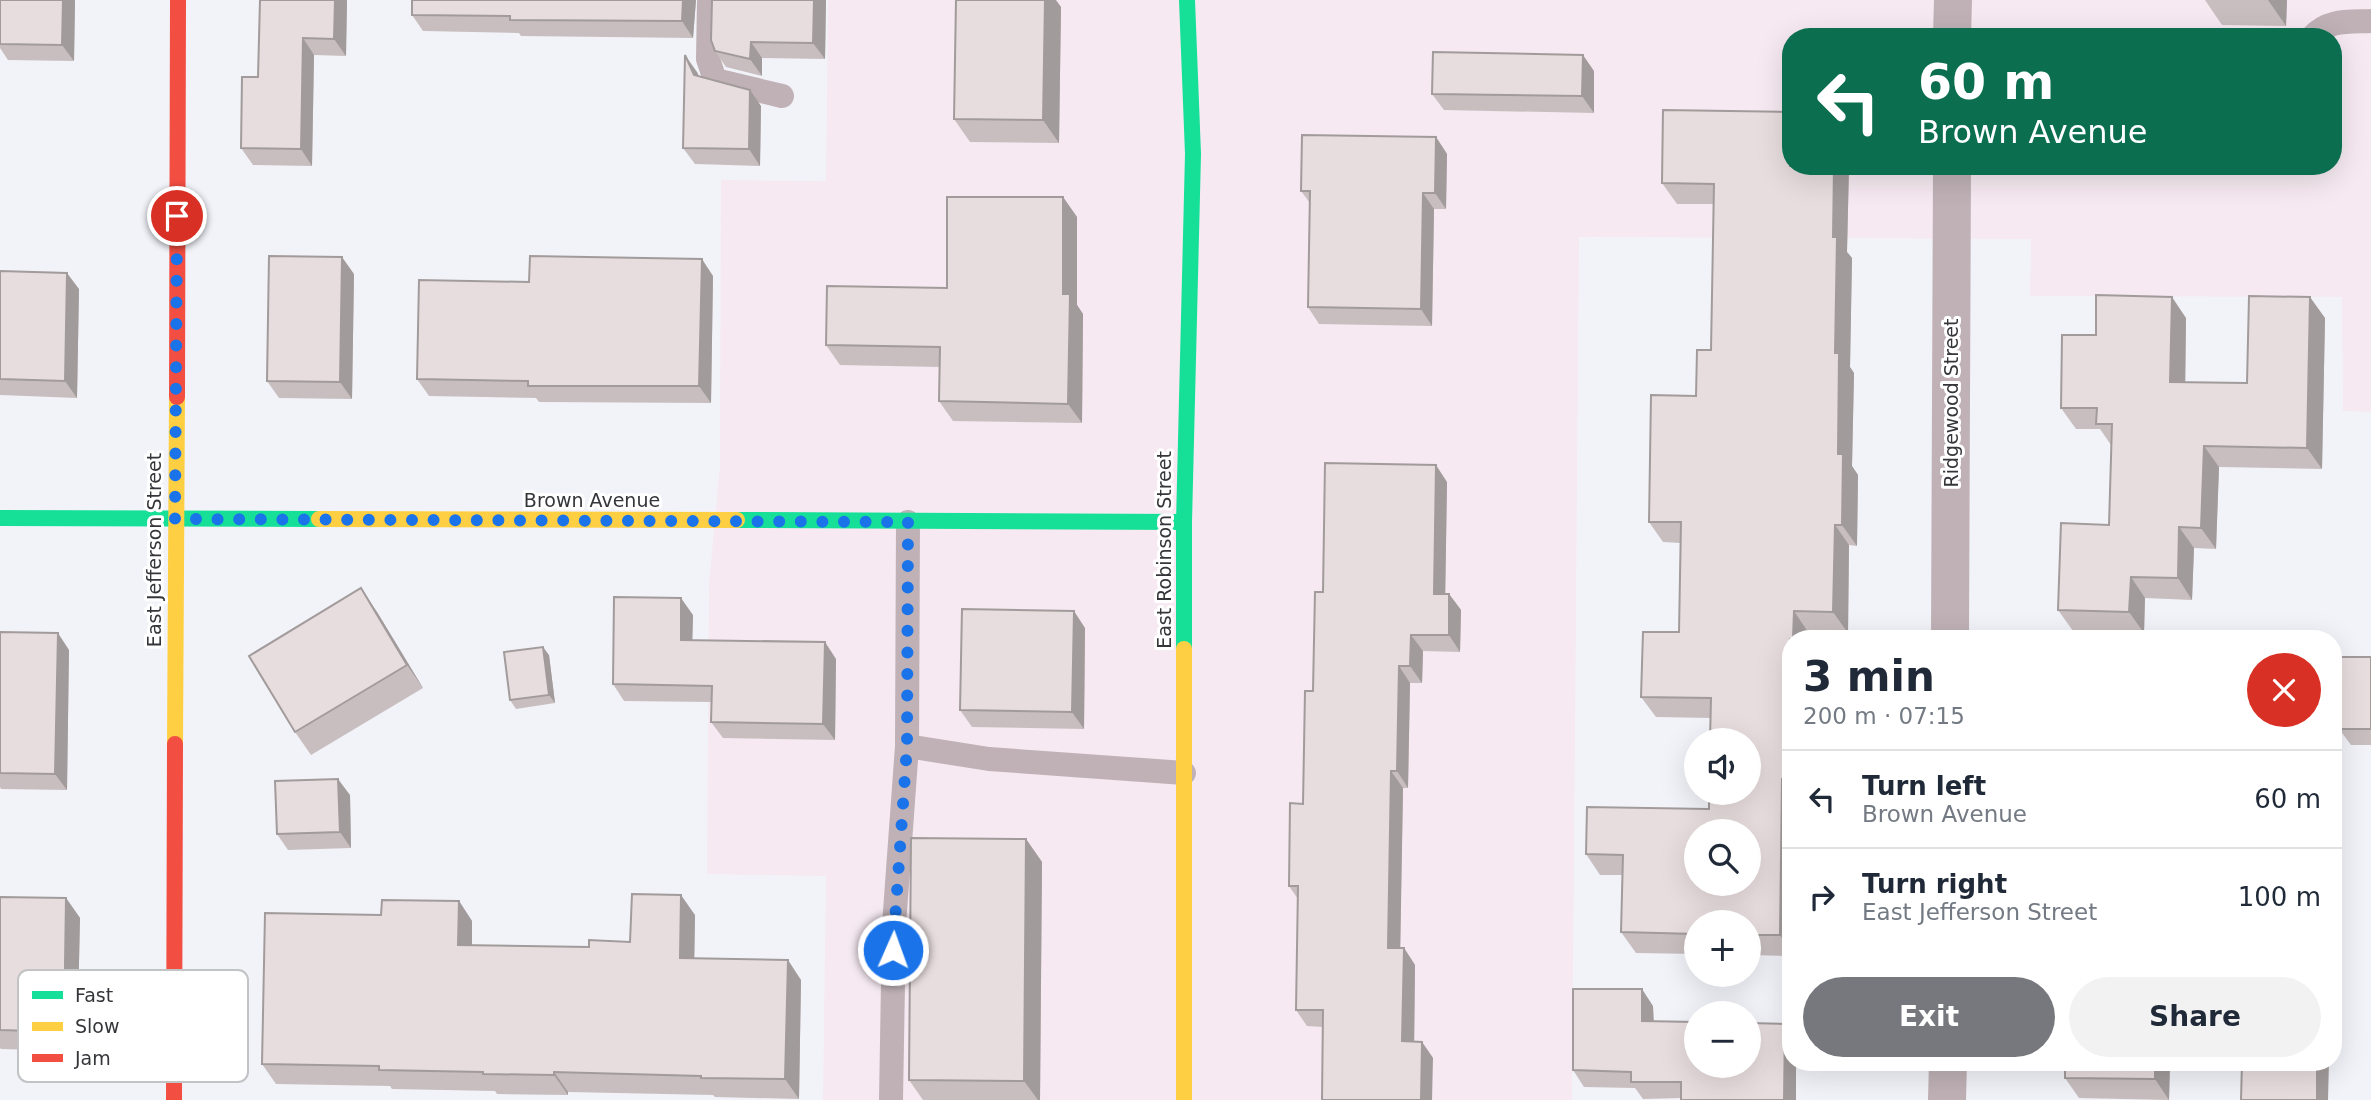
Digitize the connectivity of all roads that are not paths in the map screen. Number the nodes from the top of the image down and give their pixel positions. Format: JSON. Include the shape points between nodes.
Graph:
{"nodes":[{"id":1,"x":178,"y":0,"type":"edge"},
{"id":2,"x":709,"y":0,"type":"edge"},
{"id":3,"x":1187,"y":0,"type":"edge"},
{"id":4,"x":1953,"y":0,"type":"edge"},
{"id":5,"x":2371,"y":21,"type":"edge"},
{"id":6,"x":1952,"y":28,"type":"edge"},
{"id":7,"x":2320,"y":28,"type":"edge"},
{"id":8,"x":782,"y":96,"type":"dead end"},
{"id":9,"x":1952,"y":175,"type":"edge"},
{"id":10,"x":0,"y":518,"type":"edge"},
{"id":11,"x":175,"y":519,"type":"junction"},
{"id":12,"x":908,"y":522,"type":"junction"},
{"id":13,"x":1184,"y":522,"type":"junction"},
{"id":14,"x":1950,"y":630,"type":"edge"},
{"id":15,"x":907,"y":746,"type":"junction"},
{"id":16,"x":1184,"y":774,"type":"junction"},
{"id":17,"x":174,"y":970,"type":"edge"},
{"id":18,"x":1948,"y":1071,"type":"edge"},
{"id":19,"x":174,"y":1082,"type":"edge"},
{"id":20,"x":174,"y":1100,"type":"edge"},
{"id":21,"x":891,"y":1100,"type":"edge"},
{"id":22,"x":1184,"y":1100,"type":"edge"},
{"id":23,"x":1947,"y":1100,"type":"edge"}],
"edges":[{"from":1,"to":11,"type":"street","name":"East Jefferson Street"},
{"from":2,"to":8,"type":"lane","via":[[708,59],[715,80]]},
{"from":3,"to":13,"type":"street","name":"East Robinson Street","via":[[1193,154]]},
{"from":4,"to":6,"type":"street"},
{"from":5,"to":7,"type":"lane","via":[[2336,22]]},
{"from":9,"to":14,"type":"street","name":"Ridgewood Street"},
{"from":10,"to":11,"type":"street","name":"Brown Avenue"},
{"from":11,"to":12,"type":"street","name":"Brown Avenue"},
{"from":11,"to":17,"type":"street","name":"East Jefferson Street"},
{"from":12,"to":13,"type":"street","name":"Brown Avenue"},
{"from":12,"to":15,"type":"lane"},
{"from":13,"to":16,"type":"street","name":"East Robinson Street"},
{"from":15,"to":16,"type":"lane","via":[[989,759]]},
{"from":15,"to":21,"type":"lane","via":[[894,925]]},
{"from":16,"to":22,"type":"street","name":"East Robinson Street"},
{"from":18,"to":23,"type":"street"},
{"from":19,"to":20,"type":"street","name":"East Jefferson Street"}]}
